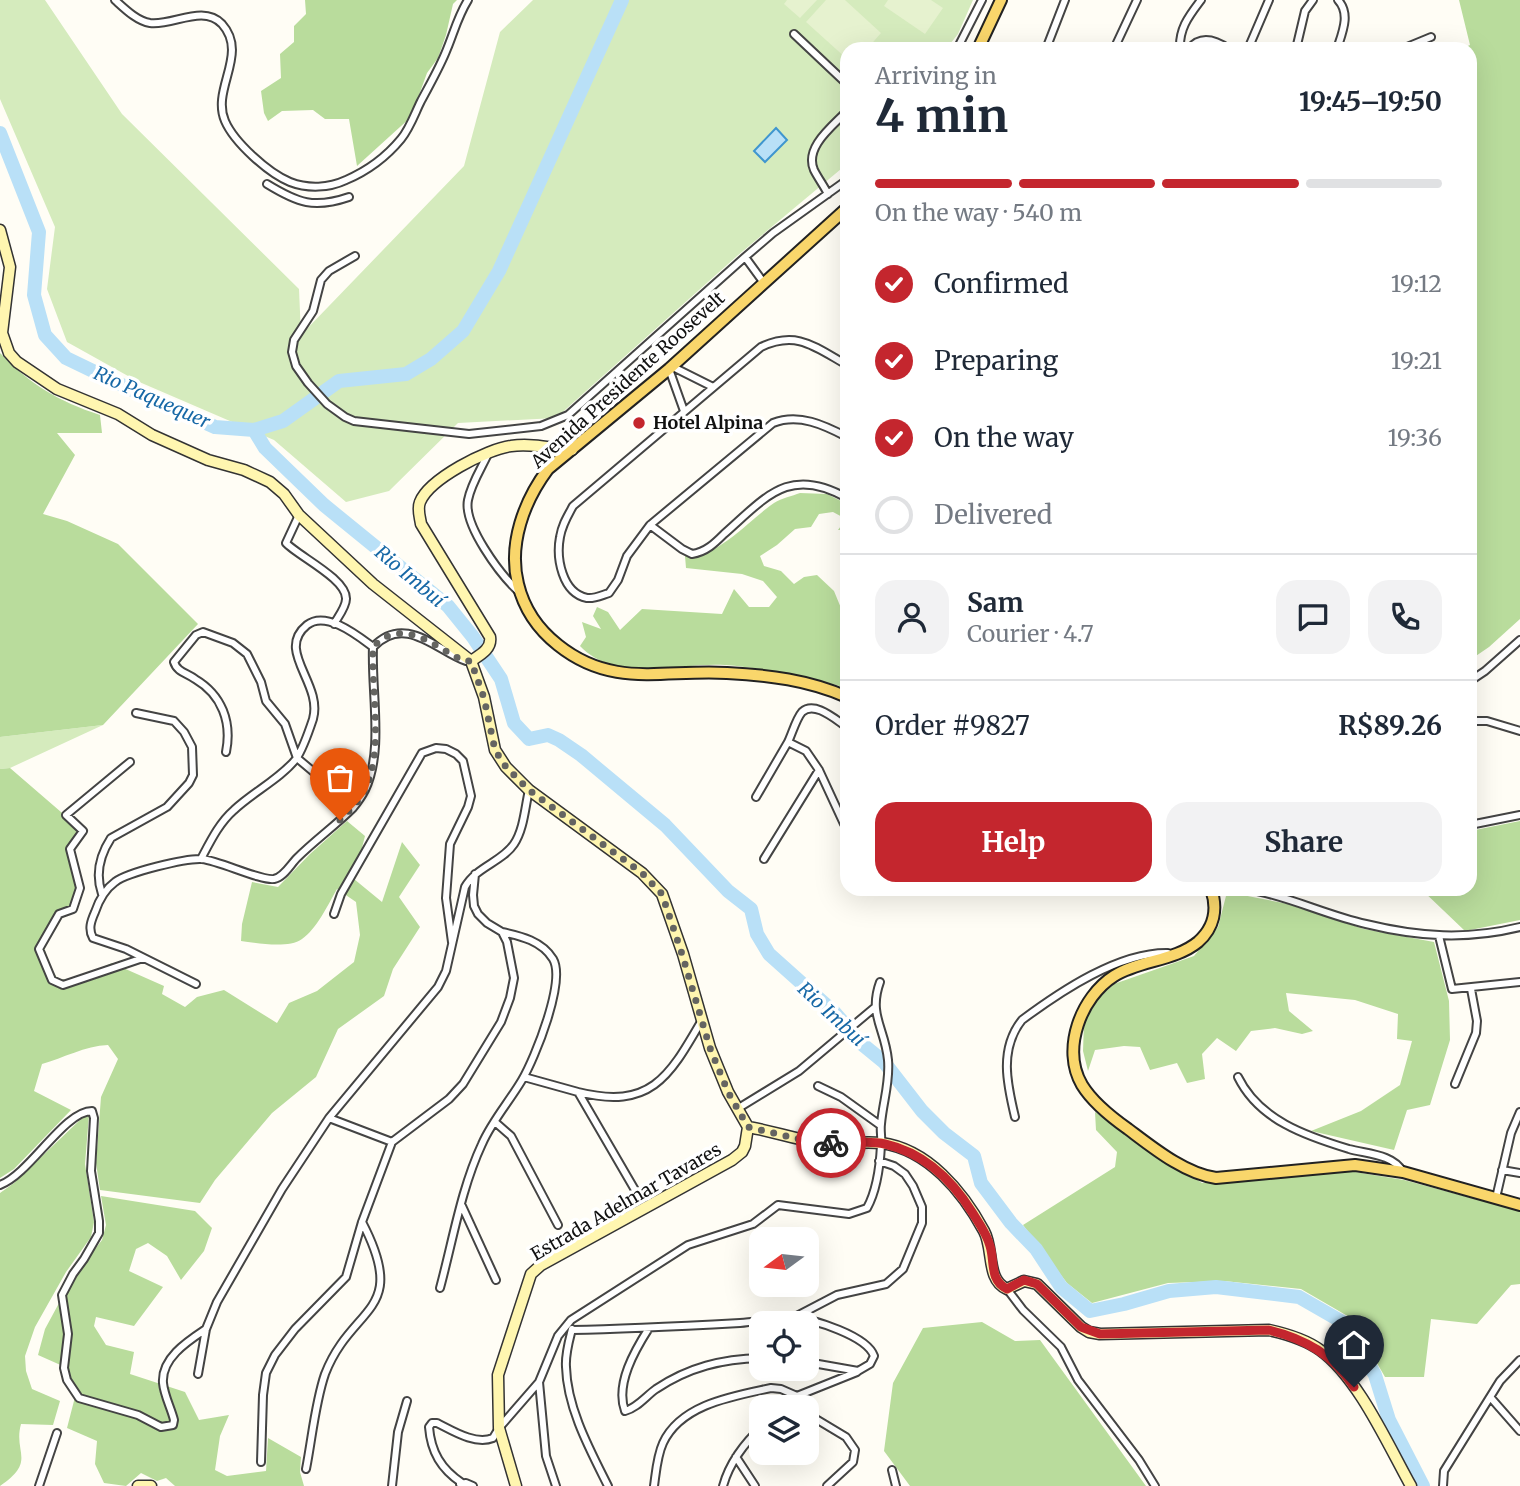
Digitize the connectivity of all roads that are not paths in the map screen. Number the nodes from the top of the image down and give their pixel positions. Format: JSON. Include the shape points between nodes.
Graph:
{"nodes":[{"id":1,"x":115,"y":0,"type":"edge"},
{"id":2,"x":468,"y":0,"type":"edge"},
{"id":3,"x":982,"y":0,"type":"edge"},
{"id":4,"x":1001,"y":0,"type":"edge"},
{"id":5,"x":1065,"y":0,"type":"edge"},
{"id":6,"x":1136,"y":0,"type":"edge"},
{"id":7,"x":1201,"y":0,"type":"edge"},
{"id":8,"x":1269,"y":0,"type":"edge"},
{"id":9,"x":1313,"y":0,"type":"edge"},
{"id":10,"x":1338,"y":0,"type":"edge"},
{"id":11,"x":794,"y":34,"type":"dead end"},
{"id":12,"x":1431,"y":37,"type":"dead end"},
{"id":13,"x":961,"y":42,"type":"edge"},
{"id":14,"x":981,"y":42,"type":"edge"},
{"id":15,"x":1049,"y":42,"type":"edge"},
{"id":16,"x":1117,"y":42,"type":"edge"},
{"id":17,"x":1181,"y":42,"type":"edge"},
{"id":18,"x":1196,"y":42,"type":"edge"},
{"id":19,"x":1217,"y":42,"type":"edge"},
{"id":20,"x":1251,"y":42,"type":"edge"},
{"id":21,"x":1298,"y":42,"type":"edge"},
{"id":22,"x":1339,"y":42,"type":"edge"},
{"id":23,"x":1419,"y":42,"type":"edge"},
{"id":24,"x":840,"y":77,"type":"edge"},
{"id":25,"x":840,"y":119,"type":"edge"},
{"id":26,"x":286,"y":180,"type":"junction"},
{"id":27,"x":267,"y":184,"type":"dead end"},
{"id":28,"x":840,"y":185,"type":"edge"},
{"id":29,"x":283,"y":194,"type":"junction"},
{"id":30,"x":828,"y":194,"type":"junction"},
{"id":31,"x":349,"y":197,"type":"dead end"},
{"id":32,"x":840,"y":214,"type":"edge"},
{"id":33,"x":0,"y":230,"type":"edge"},
{"id":34,"x":355,"y":256,"type":"dead end"},
{"id":35,"x":745,"y":257,"type":"junction"},
{"id":36,"x":764,"y":283,"type":"junction"},
{"id":37,"x":1,"y":332,"type":"edge"},
{"id":38,"x":840,"y":361,"type":"edge"},
{"id":39,"x":670,"y":368,"type":"junction"},
{"id":40,"x":713,"y":387,"type":"junction"},
{"id":41,"x":684,"y":411,"type":"junction"},
{"id":42,"x":840,"y":433,"type":"edge"},
{"id":43,"x":572,"y":450,"type":"junction"},
{"id":44,"x":488,"y":452,"type":"junction"},
{"id":45,"x":840,"y":494,"type":"edge"},
{"id":46,"x":299,"y":514,"type":"junction"},
{"id":47,"x":650,"y":525,"type":"junction"},
{"id":48,"x":521,"y":594,"type":"junction"},
{"id":49,"x":334,"y":624,"type":"junction"},
{"id":50,"x":1520,"y":640,"type":"edge"},
{"id":51,"x":373,"y":647,"type":"junction"},
{"id":52,"x":474,"y":659,"type":"junction"},
{"id":53,"x":1477,"y":676,"type":"edge"},
{"id":54,"x":840,"y":695,"type":"edge"},
{"id":55,"x":136,"y":713,"type":"dead end"},
{"id":56,"x":1477,"y":721,"type":"edge"},
{"id":57,"x":840,"y":722,"type":"edge"},
{"id":58,"x":1520,"y":731,"type":"edge"},
{"id":59,"x":788,"y":743,"type":"junction"},
{"id":60,"x":226,"y":752,"type":"dead end"},
{"id":61,"x":297,"y":758,"type":"junction"},
{"id":62,"x":130,"y":762,"type":"dead end"},
{"id":63,"x":819,"y":770,"type":"junction"},
{"id":64,"x":529,"y":790,"type":"junction"},
{"id":65,"x":756,"y":797,"type":"dead end"},
{"id":66,"x":354,"y":806,"type":"junction"},
{"id":67,"x":1519,"y":812,"type":"edge"},
{"id":68,"x":840,"y":815,"type":"edge"},
{"id":69,"x":1477,"y":823,"type":"edge"},
{"id":70,"x":201,"y":859,"type":"junction"},
{"id":71,"x":764,"y":859,"type":"dead end"},
{"id":72,"x":475,"y":874,"type":"junction"},
{"id":73,"x":102,"y":894,"type":"junction"},
{"id":74,"x":1212,"y":896,"type":"edge"},
{"id":75,"x":1278,"y":896,"type":"edge"},
{"id":76,"x":334,"y":914,"type":"dead end"},
{"id":77,"x":1520,"y":928,"type":"edge"},
{"id":78,"x":502,"y":932,"type":"junction"},
{"id":79,"x":1439,"y":936,"type":"junction"},
{"id":80,"x":453,"y":947,"type":"junction"},
{"id":81,"x":1173,"y":954,"type":"junction"},
{"id":82,"x":143,"y":958,"type":"junction"},
{"id":83,"x":880,"y":982,"type":"dead end"},
{"id":84,"x":1520,"y":982,"type":"edge"},
{"id":85,"x":196,"y":984,"type":"dead end"},
{"id":86,"x":1471,"y":989,"type":"junction"},
{"id":87,"x":874,"y":1008,"type":"junction"},
{"id":88,"x":702,"y":1020,"type":"junction"},
{"id":89,"x":524,"y":1077,"type":"junction"},
{"id":90,"x":1238,"y":1077,"type":"dead end"},
{"id":91,"x":1455,"y":1084,"type":"dead end"},
{"id":92,"x":818,"y":1086,"type":"dead end"},
{"id":93,"x":578,"y":1092,"type":"junction"},
{"id":94,"x":737,"y":1108,"type":"junction"},
{"id":95,"x":1520,"y":1112,"type":"edge"},
{"id":96,"x":329,"y":1118,"type":"junction"},
{"id":97,"x":1015,"y":1118,"type":"dead end"},
{"id":98,"x":495,"y":1122,"type":"junction"},
{"id":99,"x":880,"y":1125,"type":"junction"},
{"id":100,"x":748,"y":1127,"type":"junction"},
{"id":101,"x":392,"y":1142,"type":"junction"},
{"id":102,"x":882,"y":1143,"type":"junction"},
{"id":103,"x":879,"y":1161,"type":"junction"},
{"id":104,"x":1502,"y":1171,"type":"junction"},
{"id":105,"x":1402,"y":1172,"type":"junction"},
{"id":106,"x":1520,"y":1173,"type":"edge"},
{"id":107,"x":0,"y":1185,"type":"edge"},
{"id":108,"x":635,"y":1190,"type":"dead end"},
{"id":109,"x":1496,"y":1198,"type":"junction"},
{"id":110,"x":461,"y":1205,"type":"junction"},
{"id":111,"x":1520,"y":1205,"type":"edge"},
{"id":112,"x":362,"y":1222,"type":"junction"},
{"id":113,"x":558,"y":1225,"type":"dead end"},
{"id":114,"x":496,"y":1280,"type":"dead end"},
{"id":115,"x":440,"y":1288,"type":"dead end"},
{"id":116,"x":1007,"y":1289,"type":"junction"},
{"id":117,"x":806,"y":1311,"type":"edge"},
{"id":118,"x":571,"y":1320,"type":"junction"},
{"id":119,"x":749,"y":1322,"type":"edge"},
{"id":120,"x":819,"y":1322,"type":"edge"},
{"id":121,"x":649,"y":1328,"type":"junction"},
{"id":122,"x":206,"y":1329,"type":"junction"},
{"id":123,"x":572,"y":1330,"type":"junction"},
{"id":124,"x":749,"y":1358,"type":"edge"},
{"id":125,"x":1520,"y":1360,"type":"edge"},
{"id":126,"x":819,"y":1364,"type":"edge"},
{"id":127,"x":858,"y":1371,"type":"junction"},
{"id":128,"x":198,"y":1374,"type":"dead end"},
{"id":129,"x":539,"y":1382,"type":"junction"},
{"id":130,"x":795,"y":1395,"type":"edge"},
{"id":131,"x":799,"y":1395,"type":"edge"},
{"id":132,"x":1491,"y":1398,"type":"junction"},
{"id":133,"x":407,"y":1401,"type":"dead end"},
{"id":134,"x":819,"y":1421,"type":"edge"},
{"id":135,"x":499,"y":1428,"type":"junction"},
{"id":136,"x":1520,"y":1432,"type":"edge"},
{"id":137,"x":57,"y":1433,"type":"dead end"},
{"id":138,"x":749,"y":1442,"type":"edge"},
{"id":139,"x":736,"y":1457,"type":"junction"},
{"id":140,"x":261,"y":1462,"type":"dead end"},
{"id":141,"x":306,"y":1469,"type":"dead end"},
{"id":142,"x":892,"y":1470,"type":"dead end"},
{"id":143,"x":461,"y":1484,"type":"edge"},
{"id":144,"x":38,"y":1486,"type":"edge"},
{"id":145,"x":138,"y":1486,"type":"edge"},
{"id":146,"x":151,"y":1486,"type":"edge"},
{"id":147,"x":392,"y":1486,"type":"edge"},
{"id":148,"x":473,"y":1486,"type":"edge"},
{"id":149,"x":516,"y":1486,"type":"edge"},
{"id":150,"x":556,"y":1486,"type":"edge"},
{"id":151,"x":608,"y":1486,"type":"edge"},
{"id":152,"x":654,"y":1486,"type":"edge"},
{"id":153,"x":723,"y":1486,"type":"edge"},
{"id":154,"x":755,"y":1486,"type":"edge"},
{"id":155,"x":827,"y":1486,"type":"edge"},
{"id":156,"x":896,"y":1486,"type":"edge"},
{"id":157,"x":1155,"y":1486,"type":"edge"},
{"id":158,"x":1411,"y":1486,"type":"edge"},
{"id":159,"x":1443,"y":1486,"type":"edge"}],
"edges":[{"from":1,"to":26,"type":"street","via":[[148,23],[192,16],[220,22],[228,33],[233,56],[222,101],[223,118],[239,141],[272,173]]},
{"from":2,"to":26,"type":"street","via":[[402,138],[359,174],[338,183],[312,186]]},
{"from":3,"to":13,"type":"street"},
{"from":4,"to":14,"type":"main road"},
{"from":5,"to":15,"type":"street"},
{"from":6,"to":16,"type":"street"},
{"from":7,"to":17,"type":"street","via":[[1184,24]]},
{"from":8,"to":20,"type":"street"},
{"from":9,"to":21,"type":"street","via":[[1305,11]]},
{"from":10,"to":22,"type":"street","via":[[1345,16]]},
{"from":11,"to":24,"type":"street"},
{"from":12,"to":23,"type":"street"},
{"from":18,"to":19,"type":"street"},
{"from":25,"to":30,"type":"street","via":[[814,148],[812,160]]},
{"from":26,"to":29,"type":"street"},
{"from":27,"to":29,"type":"street"},
{"from":28,"to":30,"type":"street"},
{"from":29,"to":31,"type":"street","via":[[312,204]]},
{"from":30,"to":35,"type":"street"},
{"from":32,"to":36,"type":"main road","name":"Avenida Presidente Roosevelt"},
{"from":33,"to":37,"type":"street","via":[[10,267]]},
{"from":34,"to":35,"type":"street","via":[[321,280],[313,311],[294,340],[296,366],[327,404],[354,421],[461,434],[541,426],[568,415]]},
{"from":35,"to":36,"type":"street"},
{"from":36,"to":39,"type":"main road","name":"Avenida Presidente Roosevelt"},
{"from":37,"to":46,"type":"street","via":[[16,362],[57,389],[118,414],[189,452],[259,476],[279,488]]},
{"from":38,"to":40,"type":"street","via":[[806,343],[776,340]]},
{"from":39,"to":40,"type":"street"},
{"from":39,"to":41,"type":"street"},
{"from":39,"to":43,"type":"main road","name":"Avenida Presidente Roosevelt"},
{"from":40,"to":41,"type":"street"},
{"from":41,"to":47,"type":"street","via":[[573,506],[559,540],[559,560],[567,583],[587,598],[609,593],[627,556]]},
{"from":42,"to":47,"type":"street","via":[[799,419],[773,423]]},
{"from":43,"to":44,"type":"street","via":[[524,445]]},
{"from":43,"to":48,"type":"main road","name":"Avenida Presidente Roosevelt","via":[[548,469],[522,517],[517,539]]},
{"from":44,"to":48,"type":"street","via":[[467,512],[496,564]]},
{"from":44,"to":52,"type":"street","via":[[442,478],[418,505],[421,524],[491,641]]},
{"from":45,"to":47,"type":"street","via":[[814,483],[784,487],[710,547],[692,554]]},
{"from":46,"to":49,"type":"street","via":[[286,543],[324,570],[346,595]]},
{"from":46,"to":52,"type":"street","via":[[393,602]]},
{"from":48,"to":54,"type":"main road","name":"Avenida Presidente Roosevelt","via":[[536,623],[552,640],[584,663],[605,671],[770,676]]},
{"from":49,"to":51,"type":"street"},
{"from":49,"to":61,"type":"street","via":[[312,622],[295,642],[314,705]]},
{"from":50,"to":53,"type":"street"},
{"from":51,"to":52,"type":"street","via":[[398,634],[412,634],[464,661]]},
{"from":51,"to":66,"type":"street","via":[[372,769]]},
{"from":52,"to":64,"type":"street","via":[[495,750]]},
{"from":55,"to":73,"type":"street","via":[[174,721],[192,747],[193,775],[167,807],[111,838],[98,874]]},
{"from":56,"to":58,"type":"street"},
{"from":57,"to":59,"type":"street","via":[[822,710],[807,710]]},
{"from":59,"to":63,"type":"street","via":[[806,751]]},
{"from":59,"to":65,"type":"street"},
{"from":60,"to":61,"type":"street","via":[[226,715],[219,700],[174,662],[196,635],[208,632],[247,654],[266,701],[285,724]]},
{"from":61,"to":66,"type":"street"},
{"from":61,"to":70,"type":"street","via":[[232,811]]},
{"from":62,"to":82,"type":"street","via":[[66,815],[83,831],[70,849],[80,888],[73,909],[58,914],[38,949],[52,980],[63,985]]},
{"from":63,"to":68,"type":"street"},
{"from":63,"to":71,"type":"street"},
{"from":64,"to":72,"type":"street","via":[[513,846]]},
{"from":64,"to":88,"type":"street","via":[[657,887]]},
{"from":66,"to":70,"type":"street","via":[[281,876],[272,879]]},
{"from":67,"to":69,"type":"street"},
{"from":70,"to":73,"type":"street","via":[[130,875]]},
{"from":72,"to":78,"type":"street","via":[[474,906],[487,923]]},
{"from":72,"to":80,"type":"street","via":[[461,898]]},
{"from":73,"to":82,"type":"street","via":[[91,920],[93,938]]},
{"from":74,"to":81,"type":"main road","via":[[1215,907],[1210,927],[1199,940]]},
{"from":75,"to":79,"type":"street","via":[[1366,924]]},
{"from":76,"to":80,"type":"street","via":[[416,761],[429,750],[446,749],[463,761],[471,796],[450,845],[446,898]]},
{"from":77,"to":79,"type":"street"},
{"from":78,"to":89,"type":"street","via":[[543,948],[554,959],[557,975],[546,1022]]},
{"from":78,"to":101,"type":"street","via":[[514,978],[501,1022],[463,1084]]},
{"from":79,"to":86,"type":"street","via":[[1450,986]]},
{"from":80,"to":96,"type":"street","via":[[438,987]]},
{"from":81,"to":97,"type":"street","via":[[1149,953],[1127,960],[1082,981],[1022,1020],[1014,1030],[1006,1066]]},
{"from":81,"to":105,"type":"main road","via":[[1113,977],[1099,989],[1079,1021],[1074,1065],[1094,1100],[1131,1132],[1206,1177],[1354,1165]]},
{"from":82,"to":85,"type":"street"},
{"from":83,"to":87,"type":"street"},
{"from":84,"to":86,"type":"street"},
{"from":86,"to":91,"type":"street","via":[[1477,1027]]},
{"from":87,"to":94,"type":"street","via":[[799,1071]]},
{"from":87,"to":99,"type":"street","via":[[889,1076]]},
{"from":88,"to":93,"type":"street","via":[[677,1063],[655,1086],[611,1099]]},
{"from":88,"to":94,"type":"street"},
{"from":89,"to":93,"type":"street"},
{"from":89,"to":98,"type":"street"},
{"from":90,"to":105,"type":"street","via":[[1273,1118],[1298,1131],[1388,1159]]},
{"from":92,"to":99,"type":"street"},
{"from":93,"to":108,"type":"street"},
{"from":94,"to":100,"type":"street"},
{"from":95,"to":104,"type":"street"},
{"from":96,"to":101,"type":"street"},
{"from":96,"to":122,"type":"street","via":[[259,1227]]},
{"from":98,"to":110,"type":"street","via":[[482,1144]]},
{"from":98,"to":113,"type":"street","via":[[511,1136]]},
{"from":99,"to":102,"type":"street"},
{"from":100,"to":102,"type":"street","via":[[824,1143]]},
{"from":100,"to":135,"type":"street","name":"Estrada Adelmar Tavares","via":[[745,1146],[732,1160],[536,1268],[498,1376]]},
{"from":101,"to":112,"type":"street"},
{"from":102,"to":103,"type":"street"},
{"from":102,"to":116,"type":"street","via":[[921,1159],[960,1193],[985,1232],[994,1275]]},
{"from":103,"to":117,"type":"street","via":[[905,1174],[922,1208],[922,1223],[902,1269],[886,1284],[837,1295]]},
{"from":103,"to":118,"type":"street","via":[[873,1196],[860,1212],[778,1205],[753,1224],[668,1256]]},
{"from":104,"to":106,"type":"street"},
{"from":104,"to":109,"type":"street"},
{"from":105,"to":109,"type":"main road"},
{"from":107,"to":122,"type":"street","via":[[17,1176],[80,1115],[92,1111],[91,1171],[99,1233],[62,1295],[68,1334],[64,1368],[79,1398],[138,1415],[161,1427],[173,1425],[163,1382],[165,1369],[176,1352]]},
{"from":109,"to":111,"type":"main road"},
{"from":110,"to":114,"type":"street"},
{"from":110,"to":115,"type":"street"},
{"from":112,"to":140,"type":"street","via":[[346,1277],[295,1329],[266,1373]]},
{"from":112,"to":141,"type":"street","via":[[378,1256],[382,1282],[367,1315],[342,1342],[325,1374]]},
{"from":116,"to":157,"type":"street","via":[[1062,1347],[1078,1380]]},
{"from":116,"to":158,"type":"street","via":[[1024,1280],[1037,1284],[1081,1327],[1100,1334],[1269,1330],[1304,1341],[1346,1376]]},
{"from":118,"to":123,"type":"street"},
{"from":118,"to":129,"type":"street","via":[[558,1336]]},
{"from":119,"to":121,"type":"street"},
{"from":120,"to":127,"type":"street","via":[[872,1349],[873,1360]]},
{"from":121,"to":123,"type":"street"},
{"from":121,"to":124,"type":"street","via":[[626,1372],[625,1411],[682,1373],[709,1363]]},
{"from":122,"to":128,"type":"street"},
{"from":123,"to":151,"type":"street","via":[[566,1366],[571,1398]]},
{"from":125,"to":132,"type":"street"},
{"from":126,"to":127,"type":"street"},
{"from":127,"to":131,"type":"street"},
{"from":129,"to":135,"type":"street"},
{"from":129,"to":150,"type":"street","via":[[546,1456]]},
{"from":130,"to":152,"type":"street","via":[[771,1388],[690,1413],[663,1443]]},
{"from":132,"to":136,"type":"street"},
{"from":132,"to":159,"type":"street","via":[[1444,1471]]},
{"from":133,"to":147,"type":"street"},
{"from":134,"to":155,"type":"street","via":[[846,1437],[855,1450],[853,1462]]},
{"from":135,"to":143,"type":"street","via":[[486,1441],[437,1423],[429,1427],[439,1463]]},
{"from":135,"to":149,"type":"street","name":"Estrada Adelmar Tavares"},
{"from":137,"to":144,"type":"street"},
{"from":138,"to":139,"type":"street"},
{"from":139,"to":153,"type":"street"},
{"from":139,"to":154,"type":"street"},
{"from":142,"to":156,"type":"street"},
{"from":143,"to":148,"type":"street"},
{"from":145,"to":146,"type":"street"}]}
